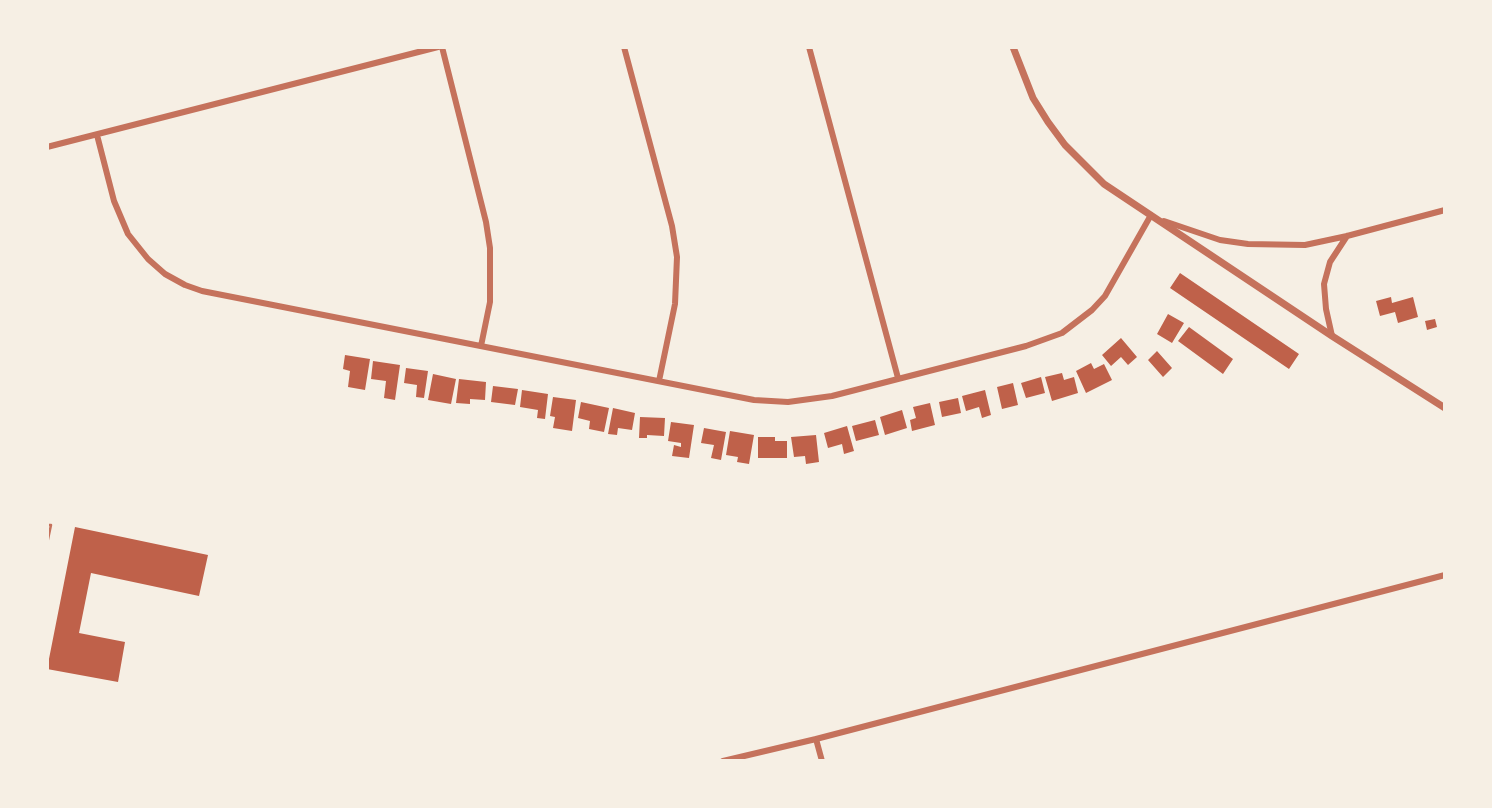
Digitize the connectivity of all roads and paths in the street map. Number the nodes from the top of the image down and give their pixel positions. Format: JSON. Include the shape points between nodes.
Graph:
{"nodes":[{"id":1,"x":440,"y":47,"type":"edge"},
{"id":2,"x":624,"y":47,"type":"edge"},
{"id":3,"x":809,"y":47,"type":"edge"},
{"id":4,"x":1013,"y":47,"type":"edge"},
{"id":5,"x":97,"y":135,"type":"junction"},
{"id":6,"x":47,"y":148,"type":"edge"},
{"id":7,"x":1445,"y":210,"type":"edge"},
{"id":8,"x":1150,"y":214,"type":"junction"},
{"id":9,"x":1347,"y":236,"type":"junction"},
{"id":10,"x":1332,"y":336,"type":"junction"},
{"id":11,"x":481,"y":346,"type":"junction"},
{"id":12,"x":898,"y":378,"type":"junction"},
{"id":13,"x":659,"y":381,"type":"junction"},
{"id":14,"x":1445,"y":408,"type":"edge"},
{"id":15,"x":47,"y":525,"type":"edge"},
{"id":16,"x":47,"y":544,"type":"edge"},
{"id":17,"x":1445,"y":575,"type":"edge"},
{"id":18,"x":816,"y":739,"type":"junction"},
{"id":19,"x":723,"y":761,"type":"edge"},
{"id":20,"x":822,"y":761,"type":"edge"}],
"edges":[{"from":1,"to":5,"type":"street"},
{"from":1,"to":11,"type":"street","via":[[490,248],[490,302]]},
{"from":2,"to":13,"type":"street","via":[[677,257],[675,304]]},
{"from":3,"to":12,"type":"street"},
{"from":4,"to":8,"type":"street","via":[[1034,98],[1065,145],[1104,184]]},
{"from":5,"to":6,"type":"street"},
{"from":5,"to":11,"type":"street","via":[[128,234],[148,259],[185,285]]},
{"from":7,"to":9,"type":"street"},
{"from":8,"to":9,"type":"street","via":[[1193,232],[1248,244],[1304,245]]},
{"from":8,"to":10,"type":"street"},
{"from":8,"to":12,"type":"street","via":[[1105,296],[1078,323],[1044,341]]},
{"from":9,"to":10,"type":"street","via":[[1330,262],[1324,284]]},
{"from":10,"to":14,"type":"street"},
{"from":11,"to":13,"type":"street"},
{"from":12,"to":13,"type":"street","via":[[832,396],[788,402]]},
{"from":15,"to":16,"type":"lane","via":[[51,525]]},
{"from":17,"to":18,"type":"street"},
{"from":18,"to":19,"type":"street"},
{"from":18,"to":20,"type":"street"}]}
